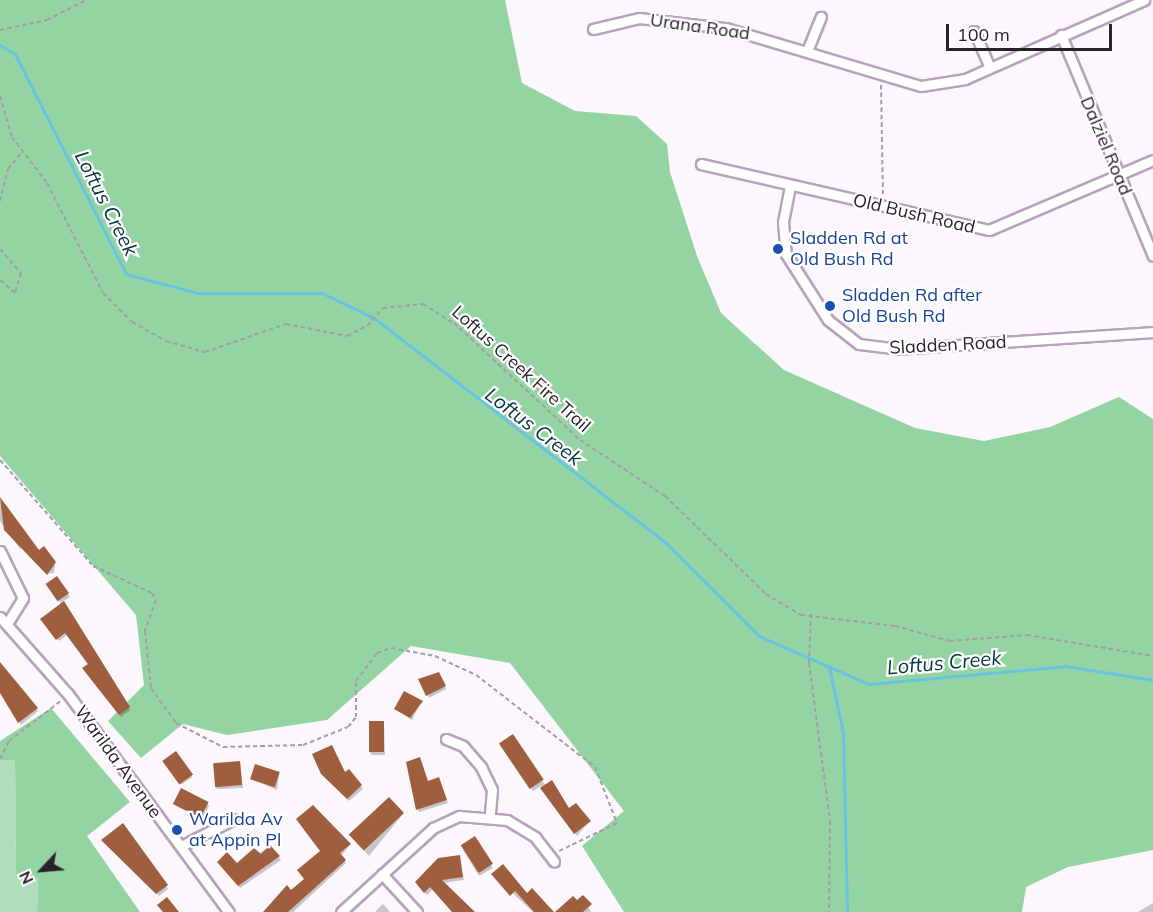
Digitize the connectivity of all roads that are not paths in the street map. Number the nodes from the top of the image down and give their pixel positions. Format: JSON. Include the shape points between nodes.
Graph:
{"nodes":[{"id":1,"x":1144,"y":0,"type":"edge"},
{"id":2,"x":821,"y":17,"type":"dead end"},
{"id":3,"x":593,"y":29,"type":"dead end"},
{"id":4,"x":974,"y":31,"type":"dead end"},
{"id":5,"x":1061,"y":35,"type":"junction"},
{"id":6,"x":807,"y":51,"type":"junction"},
{"id":7,"x":990,"y":68,"type":"junction"},
{"id":8,"x":1153,"y":160,"type":"edge"},
{"id":9,"x":701,"y":164,"type":"dead end"},
{"id":10,"x":1118,"y":176,"type":"junction"},
{"id":11,"x":790,"y":186,"type":"junction"},
{"id":12,"x":1153,"y":256,"type":"edge"},
{"id":13,"x":1153,"y":332,"type":"edge"},
{"id":14,"x":0,"y":551,"type":"edge"},
{"id":15,"x":3,"y":621,"type":"edge"},
{"id":16,"x":446,"y":739,"type":"dead end"},
{"id":17,"x":490,"y":815,"type":"junction"},
{"id":18,"x":234,"y":819,"type":"dead end"},
{"id":19,"x":181,"y":846,"type":"junction"},
{"id":20,"x":552,"y":858,"type":"road end"},
{"id":21,"x":382,"y":874,"type":"junction"},
{"id":22,"x":229,"y":912,"type":"edge"},
{"id":23,"x":341,"y":912,"type":"edge"},
{"id":24,"x":417,"y":912,"type":"edge"}],
"edges":[{"from":1,"to":5,"type":"street","name":"Urana Road"},
{"from":2,"to":6,"type":"street"},
{"from":3,"to":6,"type":"street","name":"Urana Road","via":[[664,18],[766,36]]},
{"from":4,"to":7,"type":"street"},
{"from":5,"to":7,"type":"street","name":"Urana Road"},
{"from":5,"to":10,"type":"street","name":"Dalziel Road"},
{"from":6,"to":7,"type":"street","name":"Urana Road","via":[[881,79],[935,86]]},
{"from":8,"to":10,"type":"street","name":"Old Bush Road"},
{"from":9,"to":11,"type":"street","name":"Old Bush Road"},
{"from":10,"to":11,"type":"street","name":"Old Bush Road","via":[[988,230]]},
{"from":10,"to":12,"type":"street","name":"Dalziel Road"},
{"from":11,"to":13,"type":"street","name":"Sladden Road","via":[[783,222],[786,254],[828,320],[859,344],[897,349]]},
{"from":14,"to":15,"type":"street","via":[[23,598]]},
{"from":15,"to":19,"type":"street","name":"Warilda Avenue","via":[[68,694]]},
{"from":16,"to":17,"type":"street","via":[[463,746],[482,766],[492,790]]},
{"from":17,"to":20,"type":"street","via":[[524,828]]},
{"from":17,"to":21,"type":"street","via":[[446,821]]},
{"from":18,"to":19,"type":"street"},
{"from":19,"to":22,"type":"street","name":"Warilda Avenue"},
{"from":21,"to":23,"type":"street"},
{"from":21,"to":24,"type":"street"}]}
